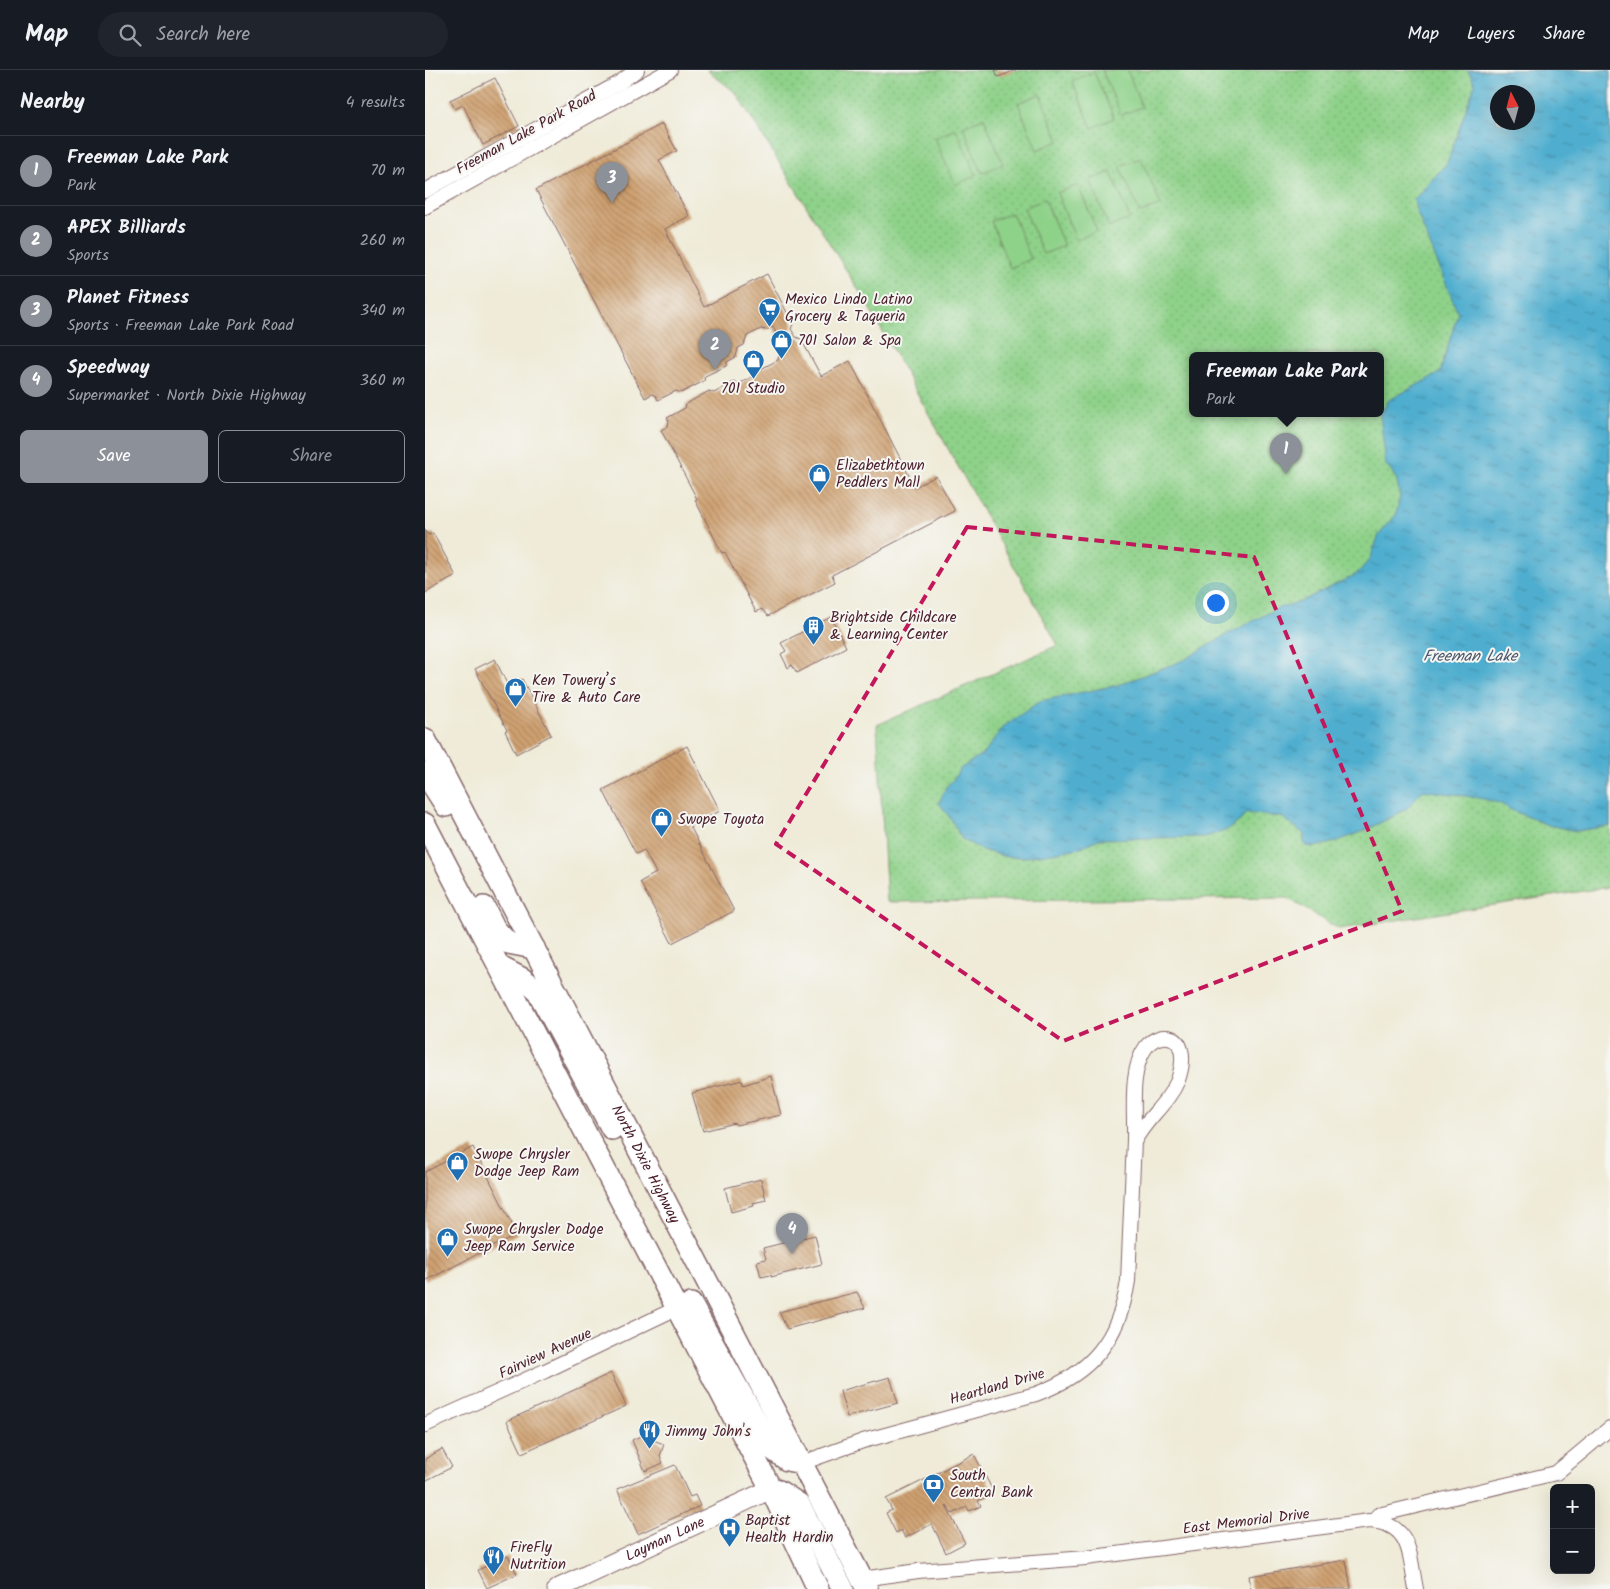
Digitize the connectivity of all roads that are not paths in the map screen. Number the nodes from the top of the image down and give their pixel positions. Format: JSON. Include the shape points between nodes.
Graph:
{"nodes":[{"id":1,"x":637,"y":70,"type":"edge"},
{"id":2,"x":670,"y":70,"type":"edge"},
{"id":3,"x":425,"y":191,"type":"edge"},
{"id":4,"x":425,"y":207,"type":"edge"},
{"id":5,"x":425,"y":739,"type":"edge"},
{"id":6,"x":425,"y":773,"type":"edge"},
{"id":7,"x":425,"y":800,"type":"edge"},
{"id":8,"x":425,"y":824,"type":"edge"},
{"id":9,"x":530,"y":941,"type":"junction"},
{"id":10,"x":500,"y":967,"type":"junction"},
{"id":11,"x":584,"y":1128,"type":"junction"},
{"id":12,"x":1133,"y":1142,"type":"junction"},
{"id":13,"x":644,"y":1161,"type":"junction"},
{"id":14,"x":677,"y":1308,"type":"junction"},
{"id":15,"x":425,"y":1425,"type":"edge"},
{"id":16,"x":1610,"y":1428,"type":"edge"},
{"id":17,"x":802,"y":1463,"type":"junction"},
{"id":18,"x":771,"y":1489,"type":"junction"},
{"id":19,"x":1375,"y":1521,"type":"junction"},
{"id":20,"x":865,"y":1584,"type":"edge"},
{"id":21,"x":557,"y":1589,"type":"edge"},
{"id":22,"x":818,"y":1589,"type":"edge"},
{"id":23,"x":843,"y":1589,"type":"edge"},
{"id":24,"x":1415,"y":1589,"type":"edge"}],
"edges":[{"from":1,"to":3,"type":"street","name":"Freeman Lake Park Road"},
{"from":2,"to":4,"type":"street","name":"Freeman Lake Park Road"},
{"from":5,"to":9,"type":"main road","name":"North Dixie Highway"},
{"from":6,"to":9,"type":"main road","via":[[449,810],[508,924]]},
{"from":7,"to":9,"type":"main road","via":[[495,929],[507,943]]},
{"from":8,"to":10,"type":"main road"},
{"from":9,"to":13,"type":"main road","name":"North Dixie Highway"},
{"from":10,"to":11,"type":"main road"},
{"from":10,"to":13,"type":"main road","via":[[523,978],[537,990],[623,1149]]},
{"from":11,"to":14,"type":"main road"},
{"from":11,"to":17,"type":"main road","via":[[597,1137],[772,1449],[787,1460]]},
{"from":12,"to":12,"type":"street","name":"Heartland Drive","via":[[1168,1098],[1178,1079],[1181,1050],[1171,1037],[1156,1038],[1149,1043],[1141,1058],[1135,1079]]},
{"from":12,"to":17,"type":"street","name":"Heartland Drive","via":[[1125,1299],[1111,1335],[1087,1365],[1054,1387],[1036,1394],[863,1441]]},
{"from":13,"to":17,"type":"main road","name":"North Dixie Highway"},
{"from":14,"to":15,"type":"street","name":"Fairview Avenue"},
{"from":14,"to":18,"type":"main road"},
{"from":16,"to":19,"type":"street","name":"East Memorial Drive","via":[[1556,1473],[1378,1514]]},
{"from":17,"to":20,"type":"main road","name":"North Dixie Highway"},
{"from":18,"to":21,"type":"street","name":"Layman Lane"},
{"from":18,"to":22,"type":"main road"},
{"from":18,"to":23,"type":"main road","via":[[799,1504]]},
{"from":19,"to":20,"type":"street","name":"East Memorial Drive","via":[[1086,1558],[918,1571]]},
{"from":19,"to":24,"type":"street","via":[[1394,1526],[1403,1535]]}]}
